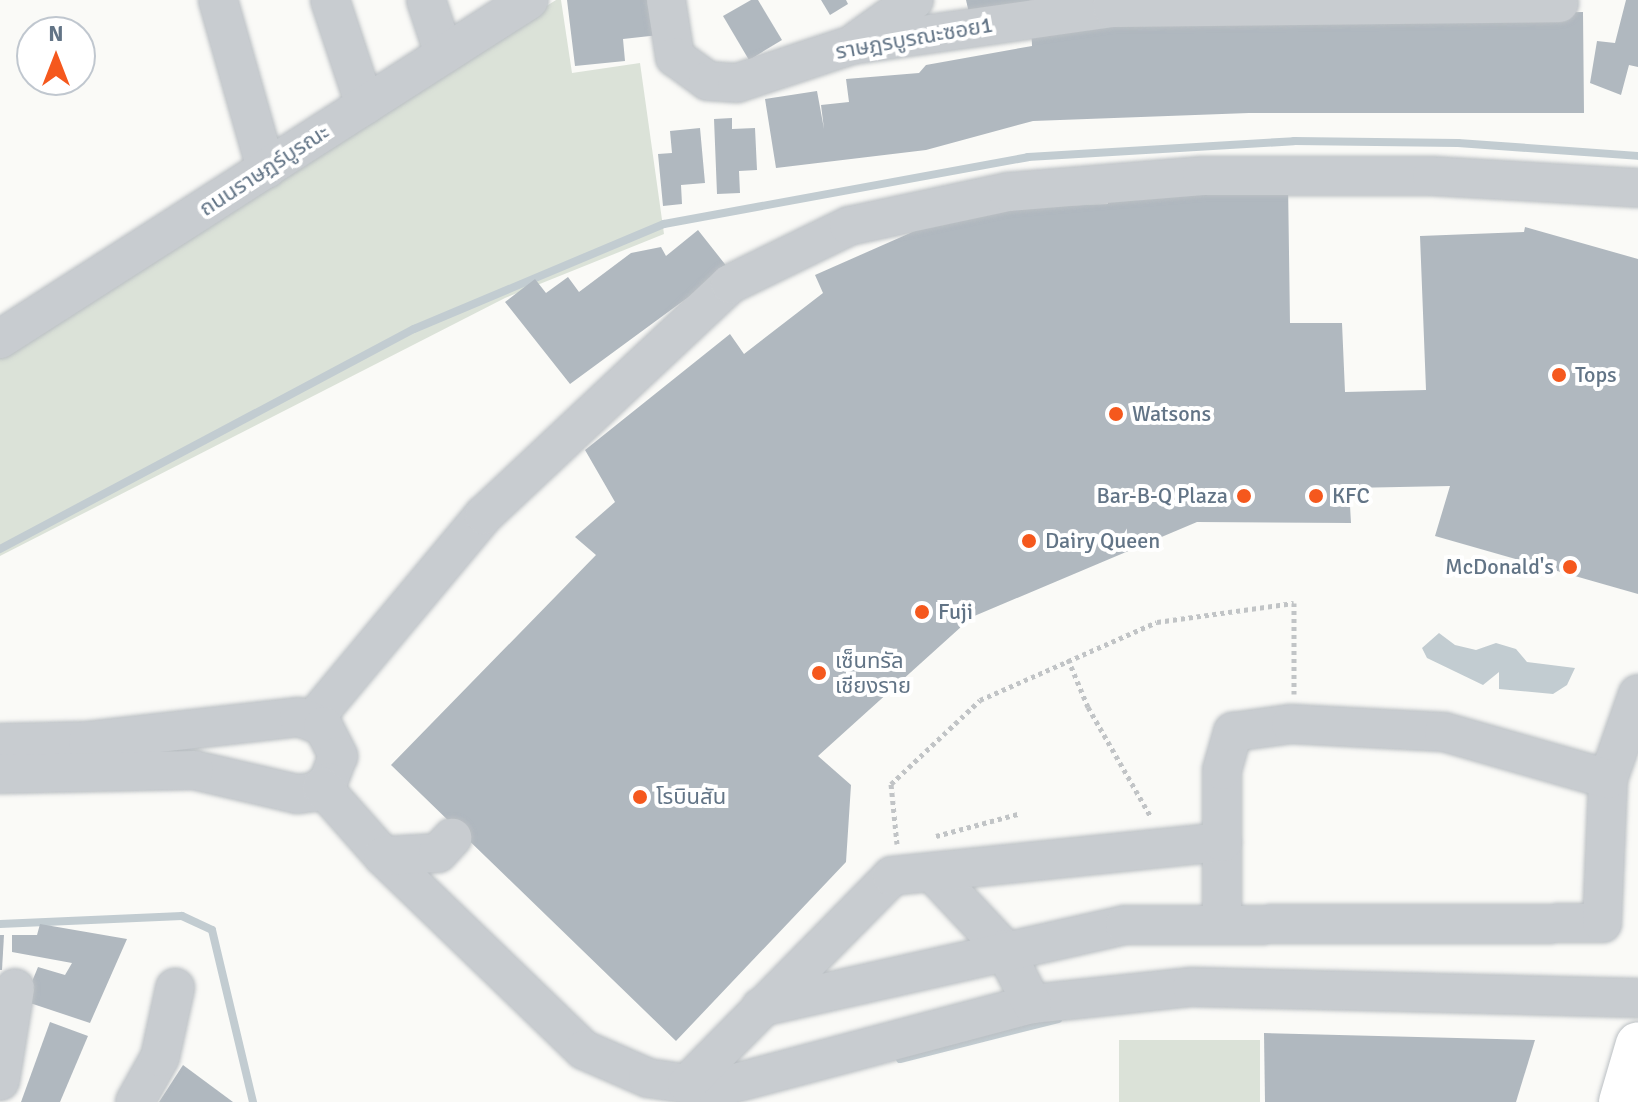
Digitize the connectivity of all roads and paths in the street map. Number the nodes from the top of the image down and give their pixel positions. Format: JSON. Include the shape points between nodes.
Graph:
{"nodes":[{"id":1,"x":218,"y":0,"type":"edge"},
{"id":2,"x":330,"y":0,"type":"edge"},
{"id":3,"x":426,"y":0,"type":"edge"},
{"id":4,"x":529,"y":0,"type":"edge"},
{"id":5,"x":666,"y":0,"type":"edge"},
{"id":6,"x":914,"y":0,"type":"edge"},
{"id":7,"x":1323,"y":2,"type":"edge"},
{"id":8,"x":1559,"y":3,"type":"dead end"},
{"id":9,"x":852,"y":45,"type":"junction"},
{"id":10,"x":444,"y":54,"type":"junction"},
{"id":11,"x":365,"y":105,"type":"junction"},
{"id":12,"x":266,"y":169,"type":"junction"},
{"id":13,"x":1638,"y":188,"type":"edge"},
{"id":14,"x":0,"y":339,"type":"edge"},
{"id":15,"x":1068,"y":659,"type":"junction"},
{"id":16,"x":1638,"y":694,"type":"edge"},
{"id":17,"x":1294,"y":700,"type":"dead end"},
{"id":18,"x":298,"y":720,"type":"junction"},
{"id":19,"x":0,"y":743,"type":"edge"},
{"id":20,"x":0,"y":774,"type":"edge"},
{"id":21,"x":1608,"y":779,"type":"junction"},
{"id":22,"x":277,"y":787,"type":"junction"},
{"id":23,"x":322,"y":787,"type":"junction"},
{"id":24,"x":1139,"y":802,"type":"dead end"},
{"id":25,"x":1018,"y":814,"type":"dead end"},
{"id":26,"x":1222,"y":842,"type":"junction"},
{"id":27,"x":924,"y":851,"type":"junction"},
{"id":28,"x":383,"y":856,"type":"junction"},
{"id":29,"x":442,"y":913,"type":"junction"},
{"id":30,"x":1222,"y":922,"type":"junction"},
{"id":31,"x":1004,"y":949,"type":"junction"},
{"id":32,"x":15,"y":988,"type":"dead end"},
{"id":33,"x":175,"y":988,"type":"dead end"},
{"id":34,"x":1638,"y":998,"type":"edge"},
{"id":35,"x":1032,"y":1004,"type":"junction"},
{"id":36,"x":759,"y":1007,"type":"junction"},
{"id":37,"x":1638,"y":1044,"type":"edge"},
{"id":38,"x":0,"y":1081,"type":"edge"},
{"id":39,"x":687,"y":1084,"type":"junction"},
{"id":40,"x":135,"y":1102,"type":"edge"},
{"id":41,"x":1621,"y":1102,"type":"edge"}],
"edges":[{"from":1,"to":12,"type":"street"},
{"from":2,"to":11,"type":"street"},
{"from":3,"to":10,"type":"street"},
{"from":4,"to":10,"type":"street","name":"ถนนราษฎร์บูรณะ"},
{"from":5,"to":9,"type":"street","name":"ราษฎรบูรณะซอย1","via":[[675,57],[708,81],[737,83]]},
{"from":6,"to":9,"type":"street"},
{"from":7,"to":8,"type":"street","name":"ราษฎรบูรณะซอย1"},
{"from":7,"to":9,"type":"street","name":"ราษฎรบูรณะซอย1","via":[[1112,8]]},
{"from":10,"to":11,"type":"street","name":"ถนนราษฎร์บูรณะ"},
{"from":11,"to":12,"type":"street","name":"ถนนราษฎร์บูรณะ"},
{"from":12,"to":14,"type":"street","name":"ถนนราษฎร์บูรณะ"},
{"from":13,"to":18,"type":"street","via":[[1432,176],[1202,176],[1008,192],[849,226],[730,284],[484,515]]},
{"from":15,"to":17,"type":"path","via":[[1157,622],[1294,603]]},
{"from":15,"to":24,"type":"path"},
{"from":15,"to":27,"type":"path","via":[[980,700],[891,784],[898,846]]},
{"from":16,"to":21,"type":"street"},
{"from":18,"to":19,"type":"street","via":[[88,741]]},
{"from":18,"to":22,"type":"street","via":[[265,737],[264,772]]},
{"from":18,"to":23,"type":"street","via":[[332,735],[338,749],[333,775]]},
{"from":20,"to":22,"type":"street","via":[[194,770]]},
{"from":21,"to":26,"type":"street","via":[[1444,732],[1255,726],[1233,732],[1222,770]]},
{"from":21,"to":30,"type":"street","via":[[1602,923]]},
{"from":22,"to":23,"type":"street","via":[[297,794]]},
{"from":23,"to":28,"type":"street"},
{"from":25,"to":27,"type":"path"},
{"from":26,"to":27,"type":"street"},
{"from":26,"to":30,"type":"street"},
{"from":27,"to":31,"type":"street"},
{"from":27,"to":36,"type":"street"},
{"from":28,"to":29,"type":"street"},
{"from":28,"to":29,"type":"street","via":[[445,846]]},
{"from":29,"to":39,"type":"street","via":[[584,1050],[648,1078]]},
{"from":30,"to":31,"type":"street","via":[[1125,925]]},
{"from":31,"to":35,"type":"street"},
{"from":31,"to":36,"type":"street"},
{"from":32,"to":38,"type":"street"},
{"from":33,"to":40,"type":"street","via":[[160,1057]]},
{"from":34,"to":35,"type":"street","via":[[1192,987]]},
{"from":35,"to":39,"type":"street","via":[[716,1088]]},
{"from":36,"to":39,"type":"street"},
{"from":37,"to":41,"type":"main road"}]}
